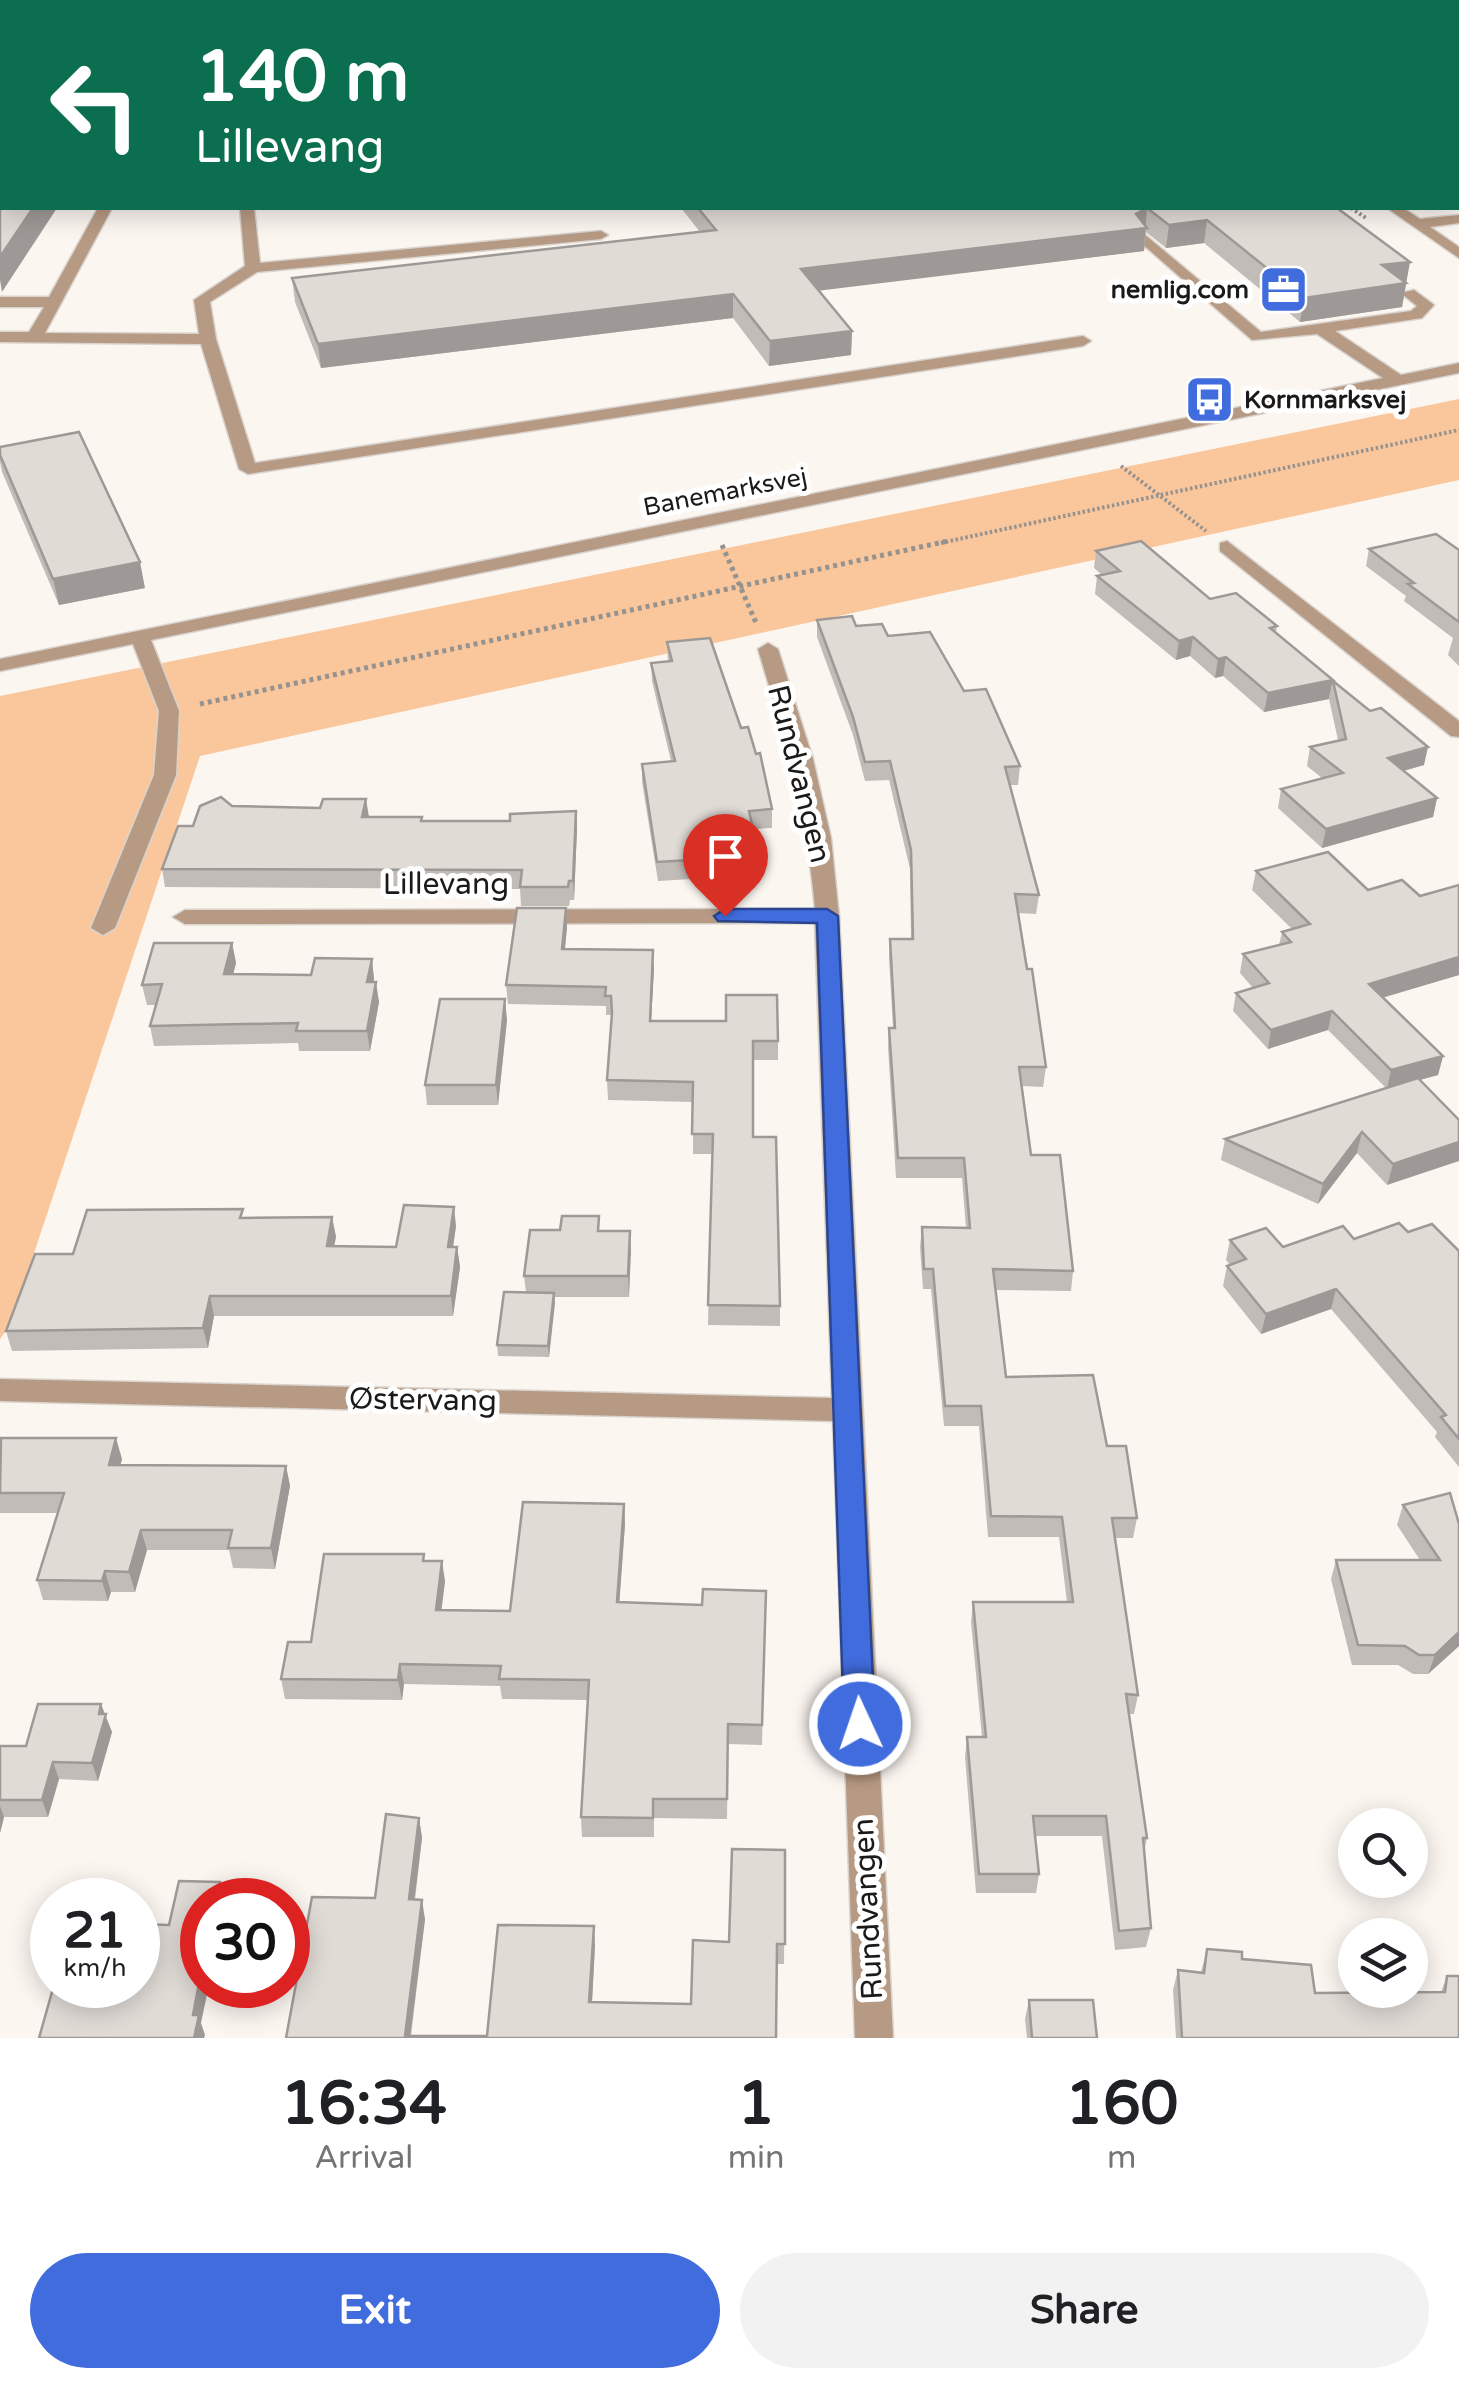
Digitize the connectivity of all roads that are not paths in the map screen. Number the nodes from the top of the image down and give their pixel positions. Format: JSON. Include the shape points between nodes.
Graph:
{"nodes":[{"id":1,"x":105,"y":210,"type":"edge"},
{"id":2,"x":247,"y":210,"type":"edge"},
{"id":3,"x":1397,"y":210,"type":"edge"},
{"id":4,"x":1459,"y":219,"type":"edge"},
{"id":5,"x":1417,"y":224,"type":"junction"},
{"id":6,"x":601,"y":234,"type":"dead end"},
{"id":7,"x":1144,"y":238,"type":"edge"},
{"id":8,"x":1459,"y":254,"type":"edge"},
{"id":9,"x":253,"y":268,"type":"junction"},
{"id":10,"x":1408,"y":294,"type":"edge"},
{"id":11,"x":0,"y":302,"type":"edge"},
{"id":12,"x":57,"y":302,"type":"junction"},
{"id":13,"x":1321,"y":329,"type":"junction"},
{"id":14,"x":0,"y":336,"type":"edge"},
{"id":15,"x":36,"y":337,"type":"junction"},
{"id":16,"x":208,"y":339,"type":"junction"},
{"id":17,"x":1083,"y":341,"type":"dead end"},
{"id":18,"x":1459,"y":368,"type":"edge"},
{"id":19,"x":1397,"y":380,"type":"junction"},
{"id":20,"x":1227,"y":547,"type":"road end"},
{"id":21,"x":140,"y":637,"type":"junction"},
{"id":22,"x":768,"y":649,"type":"road end"},
{"id":23,"x":0,"y":666,"type":"edge"},
{"id":24,"x":1459,"y":731,"type":"edge"},
{"id":25,"x":827,"y":916,"type":"junction"},
{"id":26,"x":184,"y":917,"type":"dead end"},
{"id":27,"x":103,"y":928,"type":"dead end"},
{"id":28,"x":0,"y":1390,"type":"edge"},
{"id":29,"x":846,"y":1410,"type":"junction"},
{"id":30,"x":874,"y":2038,"type":"edge"}],
"edges":[{"from":1,"to":12,"type":"street"},
{"from":2,"to":9,"type":"street"},
{"from":3,"to":5,"type":"street"},
{"from":4,"to":5,"type":"street"},
{"from":5,"to":8,"type":"street"},
{"from":6,"to":9,"type":"street"},
{"from":7,"to":13,"type":"street","via":[[1258,338]]},
{"from":9,"to":16,"type":"street","via":[[202,300]]},
{"from":10,"to":13,"type":"street","via":[[1426,306],[1416,315]]},
{"from":11,"to":12,"type":"street"},
{"from":12,"to":15,"type":"street"},
{"from":13,"to":19,"type":"street"},
{"from":14,"to":15,"type":"street"},
{"from":15,"to":16,"type":"street"},
{"from":16,"to":17,"type":"street","via":[[248,468]]},
{"from":18,"to":19,"type":"street","name":"Banemarksvej"},
{"from":19,"to":21,"type":"street","name":"Banemarksvej"},
{"from":20,"to":24,"type":"street"},
{"from":21,"to":23,"type":"street","name":"Banemarksvej"},
{"from":21,"to":27,"type":"street","via":[[169,711],[165,775]]},
{"from":22,"to":25,"type":"street","name":"Rundvangen","via":[[820,838]]},
{"from":25,"to":26,"type":"street","name":"Lillevang"},
{"from":25,"to":29,"type":"street","name":"Rundvangen"},
{"from":28,"to":29,"type":"street","name":"Østervang"},
{"from":29,"to":30,"type":"street","name":"Rundvangen"}]}
